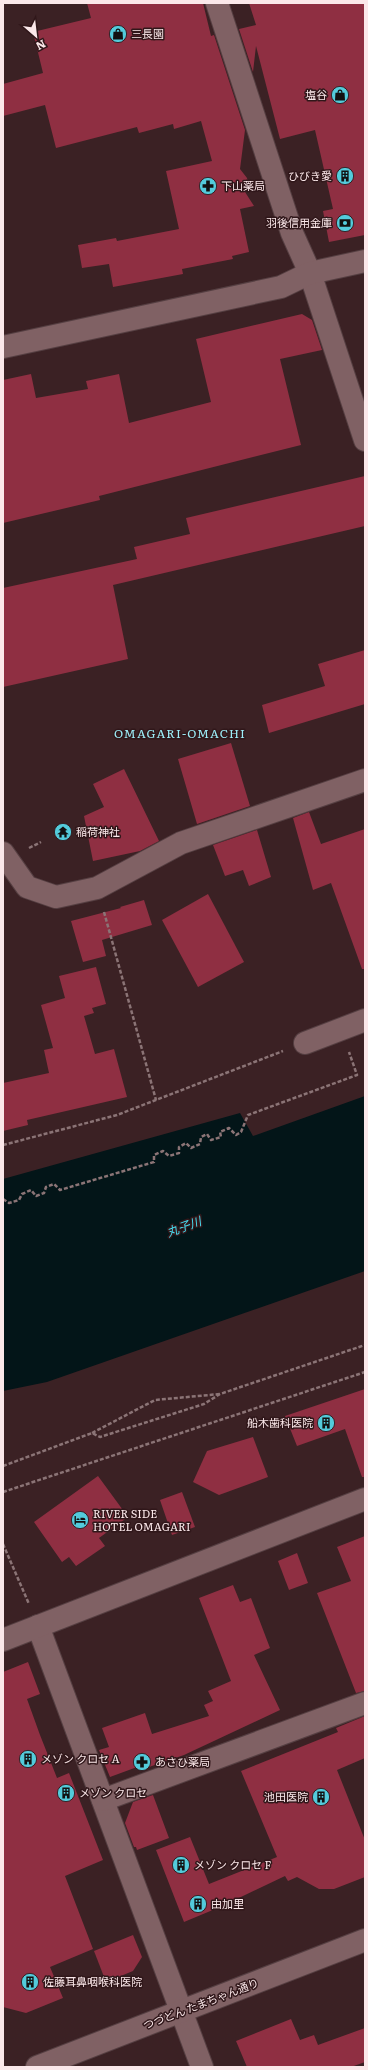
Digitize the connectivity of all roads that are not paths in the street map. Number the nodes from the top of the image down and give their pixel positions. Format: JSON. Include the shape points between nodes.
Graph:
{"nodes":[{"id":1,"x":217,"y":3,"type":"edge"},
{"id":2,"x":365,"y":261,"type":"edge"},
{"id":3,"x":310,"y":273,"type":"junction"},
{"id":4,"x":3,"y":347,"type":"edge"},
{"id":5,"x":365,"y":440,"type":"edge"},
{"id":6,"x":365,"y":780,"type":"edge"},
{"id":7,"x":3,"y":853,"type":"edge"},
{"id":8,"x":365,"y":1020,"type":"edge"},
{"id":9,"x":305,"y":1043,"type":"road end"},
{"id":10,"x":365,"y":1499,"type":"edge"},
{"id":11,"x":38,"y":1626,"type":"junction"},
{"id":12,"x":3,"y":1640,"type":"edge"},
{"id":13,"x":365,"y":1703,"type":"edge"},
{"id":14,"x":103,"y":1800,"type":"junction"},
{"id":15,"x":365,"y":1940,"type":"edge"},
{"id":16,"x":180,"y":2012,"type":"junction"},
{"id":17,"x":37,"y":2067,"type":"edge"},
{"id":18,"x":202,"y":2067,"type":"edge"}],
"edges":[{"from":1,"to":3,"type":"street","via":[[292,233]]},
{"from":2,"to":3,"type":"street"},
{"from":3,"to":4,"type":"street","via":[[281,287]]},
{"from":3,"to":5,"type":"street"},
{"from":6,"to":7,"type":"street","via":[[181,843],[97,888],[56,897],[27,887]]},
{"from":8,"to":9,"type":"street"},
{"from":10,"to":11,"type":"street"},
{"from":11,"to":12,"type":"street"},
{"from":11,"to":14,"type":"street"},
{"from":13,"to":14,"type":"street"},
{"from":14,"to":16,"type":"street"},
{"from":15,"to":16,"type":"street","name":"つづどん たまちゃん通り"},
{"from":16,"to":17,"type":"street","name":"つづどん たまちゃん通り"},
{"from":16,"to":18,"type":"street"}]}
